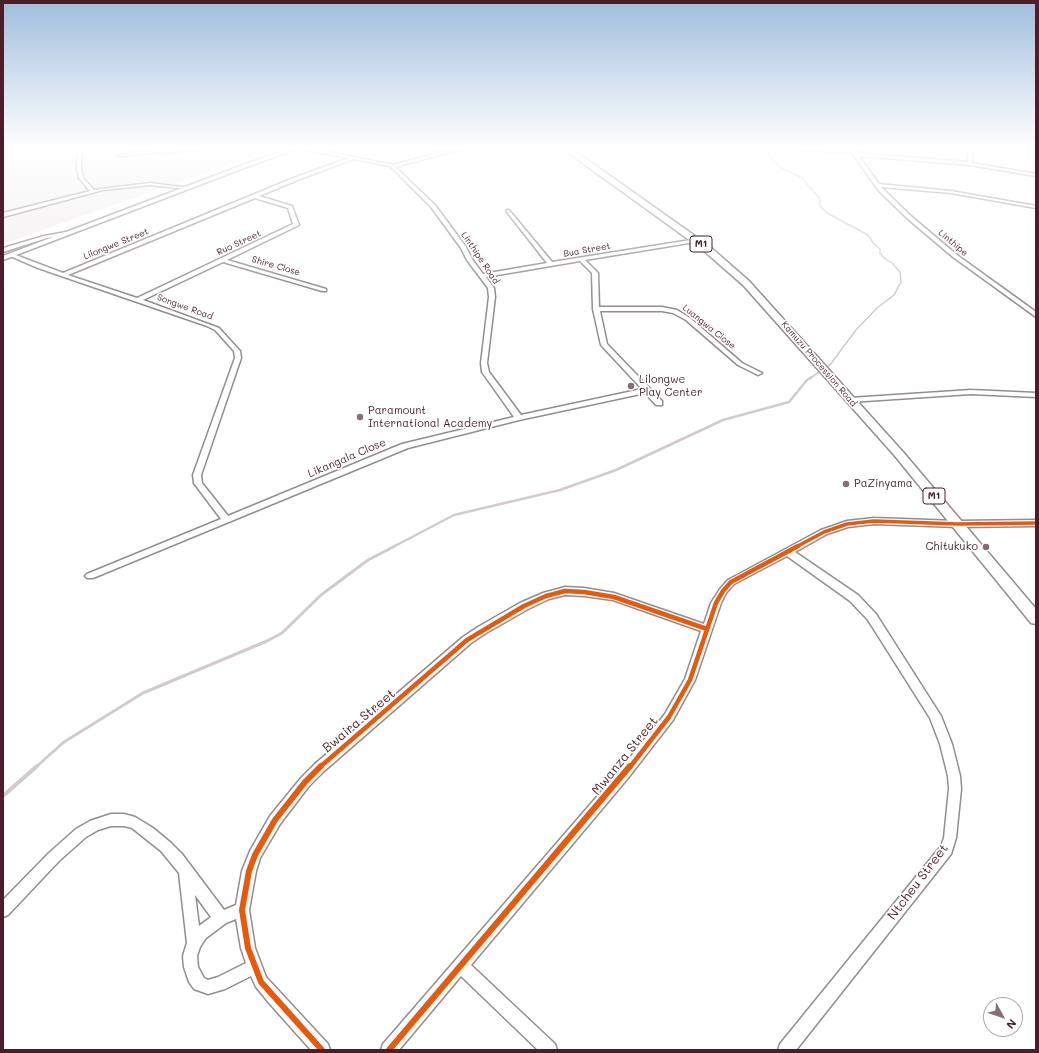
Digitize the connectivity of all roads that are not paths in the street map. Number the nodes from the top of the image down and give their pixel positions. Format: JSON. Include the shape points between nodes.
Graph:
{"nodes":[{"id":1,"x":70,"y":197,"type":"edge"},
{"id":2,"x":163,"y":197,"type":"edge"},
{"id":3,"x":251,"y":197,"type":"edge"},
{"id":4,"x":259,"y":197,"type":"edge"},
{"id":5,"x":424,"y":197,"type":"edge"},
{"id":6,"x":636,"y":197,"type":"edge"},
{"id":7,"x":889,"y":197,"type":"edge"},
{"id":8,"x":980,"y":197,"type":"edge"},
{"id":9,"x":1036,"y":207,"type":"edge"},
{"id":10,"x":509,"y":211,"type":"dead end"},
{"id":11,"x":3,"y":215,"type":"edge"},
{"id":12,"x":66,"y":234,"type":"junction"},
{"id":13,"x":695,"y":240,"type":"junction"},
{"id":14,"x":3,"y":250,"type":"edge"},
{"id":15,"x":11,"y":254,"type":"junction"},
{"id":16,"x":3,"y":258,"type":"edge"},
{"id":17,"x":222,"y":260,"type":"junction"},
{"id":18,"x":582,"y":260,"type":"junction"},
{"id":19,"x":551,"y":265,"type":"junction"},
{"id":20,"x":63,"y":275,"type":"junction"},
{"id":21,"x":482,"y":276,"type":"junction"},
{"id":22,"x":324,"y":290,"type":"dead end"},
{"id":23,"x":138,"y":300,"type":"junction"},
{"id":24,"x":596,"y":309,"type":"junction"},
{"id":25,"x":1036,"y":315,"type":"edge"},
{"id":26,"x":758,"y":373,"type":"dead end"},
{"id":27,"x":647,"y":390,"type":"junction"},
{"id":28,"x":1036,"y":395,"type":"edge"},
{"id":29,"x":850,"y":400,"type":"junction"},
{"id":30,"x":659,"y":403,"type":"dead end"},
{"id":31,"x":520,"y":418,"type":"junction"},
{"id":32,"x":226,"y":519,"type":"junction"},
{"id":33,"x":1036,"y":523,"type":"edge"},
{"id":34,"x":958,"y":524,"type":"junction"},
{"id":35,"x":787,"y":551,"type":"junction"},
{"id":36,"x":90,"y":576,"type":"dead end"},
{"id":37,"x":1036,"y":619,"type":"edge"},
{"id":38,"x":707,"y":629,"type":"junction"},
{"id":39,"x":186,"y":872,"type":"junction"},
{"id":40,"x":3,"y":910,"type":"edge"},
{"id":41,"x":242,"y":910,"type":"junction"},
{"id":42,"x":221,"y":918,"type":"junction"},
{"id":43,"x":194,"y":943,"type":"junction"},
{"id":44,"x":461,"y":966,"type":"junction"},
{"id":45,"x":254,"y":967,"type":"junction"},
{"id":46,"x":322,"y":1050,"type":"edge"},
{"id":47,"x":389,"y":1050,"type":"edge"},
{"id":48,"x":549,"y":1050,"type":"edge"},
{"id":49,"x":786,"y":1050,"type":"edge"}],
"edges":[{"from":1,"to":11,"type":"street"},
{"from":2,"to":12,"type":"main road"},
{"from":3,"to":20,"type":"street","name":"Lilongwe Street"},
{"from":4,"to":17,"type":"street","name":"Ruo Street","via":[[287,204],[296,225]]},
{"from":5,"to":21,"type":"street","name":"Linthipe Road","via":[[464,248]]},
{"from":6,"to":13,"type":"highway","name":"Kamuzu Procession Road","number":"M1"},
{"from":7,"to":25,"type":"street","name":"Linthipe","via":[[955,256]]},
{"from":8,"to":9,"type":"street"},
{"from":10,"to":19,"type":"street"},
{"from":12,"to":14,"type":"street","via":[[46,237]]},
{"from":12,"to":15,"type":"main road"},
{"from":13,"to":18,"type":"street","name":"Bua Street"},
{"from":13,"to":29,"type":"highway","name":"Kamuzu Procession Road","number":"M1","via":[[746,283]]},
{"from":15,"to":16,"type":"main road"},
{"from":15,"to":20,"type":"street","name":"Songwe Road"},
{"from":17,"to":22,"type":"street","name":"Shire Close"},
{"from":17,"to":23,"type":"street","name":"Ruo Street"},
{"from":18,"to":19,"type":"street","name":"Bua Street"},
{"from":18,"to":24,"type":"street","via":[[595,273]]},
{"from":19,"to":21,"type":"street","name":"Bua Street"},
{"from":20,"to":23,"type":"street","name":"Songwe Road"},
{"from":21,"to":31,"type":"street","name":"Linthipe Road","via":[[492,292],[484,363],[486,372]]},
{"from":23,"to":32,"type":"street","name":"Songwe Road","via":[[217,329],[238,354],[197,475],[198,483]]},
{"from":24,"to":26,"type":"street","name":"Luangwa Close","via":[[662,308],[675,311],[688,319],[740,364]]},
{"from":24,"to":27,"type":"street","via":[[604,345]]},
{"from":27,"to":30,"type":"street"},
{"from":27,"to":31,"type":"street","name":"Likangala Close"},
{"from":28,"to":29,"type":"street","via":[[971,392]]},
{"from":29,"to":34,"type":"highway","name":"Kamuzu Procession Road","number":"M1"},
{"from":31,"to":32,"type":"street","name":"Likangala Close","via":[[405,446]]},
{"from":32,"to":36,"type":"street","name":"Likangala Close"},
{"from":33,"to":34,"type":"street","name":"Mwanza Street"},
{"from":34,"to":35,"type":"street","name":"Mwanza Street","via":[[874,521],[847,524],[832,528]]},
{"from":34,"to":37,"type":"highway","name":"Kamuzu Procession Road","number":"M1"},
{"from":35,"to":38,"type":"street","name":"Mwanza Street","via":[[726,586]]},
{"from":35,"to":49,"type":"street","name":"Ntcheu Street","via":[[854,598],[872,617],[935,716],[946,744],[955,789],[950,838],[946,850]]},
{"from":38,"to":41,"type":"street","name":"Bwaira Street","via":[[623,599],[565,591],[524,606],[482,630],[454,651],[305,782],[275,820],[255,854],[249,871]]},
{"from":38,"to":44,"type":"street","name":"Mwanza Street","via":[[687,687],[669,717],[624,774]]},
{"from":39,"to":40,"type":"street","via":[[172,853],[148,832],[124,820],[111,820],[95,825],[67,844]]},
{"from":39,"to":42,"type":"street"},
{"from":39,"to":43,"type":"street"},
{"from":41,"to":42,"type":"street"},
{"from":41,"to":45,"type":"street","name":"Bwaira Street","via":[[244,930]]},
{"from":42,"to":43,"type":"street","via":[[201,933]]},
{"from":43,"to":45,"type":"street","via":[[190,967],[199,984],[220,984]]},
{"from":44,"to":47,"type":"street","name":"Mwanza Street"},
{"from":44,"to":48,"type":"street"},
{"from":45,"to":46,"type":"street","name":"Bwaira Street","via":[[275,999]]}]}
